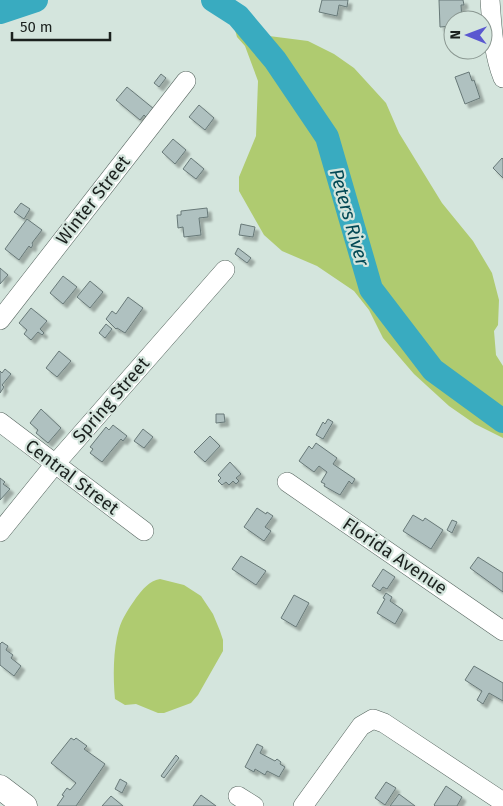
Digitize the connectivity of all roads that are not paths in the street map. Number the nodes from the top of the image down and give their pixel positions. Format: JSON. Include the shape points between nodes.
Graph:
{"nodes":[{"id":1,"x":490,"y":0,"type":"edge"},
{"id":2,"x":503,"y":78,"type":"edge"},
{"id":3,"x":186,"y":81,"type":"dead end"},
{"id":4,"x":225,"y":270,"type":"dead end"},
{"id":5,"x":0,"y":320,"type":"edge"},
{"id":6,"x":0,"y":422,"type":"edge"},
{"id":7,"x":55,"y":464,"type":"junction"},
{"id":8,"x":287,"y":482,"type":"dead end"},
{"id":9,"x":144,"y":531,"type":"dead end"},
{"id":10,"x":0,"y":532,"type":"edge"},
{"id":11,"x":503,"y":630,"type":"edge"},
{"id":12,"x":0,"y":787,"type":"edge"},
{"id":13,"x":503,"y":802,"type":"edge"},
{"id":14,"x":25,"y":806,"type":"edge"},
{"id":15,"x":303,"y":806,"type":"edge"}],
"edges":[{"from":1,"to":2,"type":"street","via":[[492,31]]},
{"from":3,"to":5,"type":"street","name":"Winter Street"},
{"from":4,"to":7,"type":"street","name":"Spring Street"},
{"from":6,"to":7,"type":"street","name":"Central Street"},
{"from":7,"to":9,"type":"street","name":"Central Street"},
{"from":7,"to":10,"type":"street","name":"Spring Street"},
{"from":8,"to":11,"type":"street","name":"Florida Avenue"},
{"from":12,"to":14,"type":"main road"},
{"from":13,"to":15,"type":"street","via":[[373,718],[361,726]]}]}
